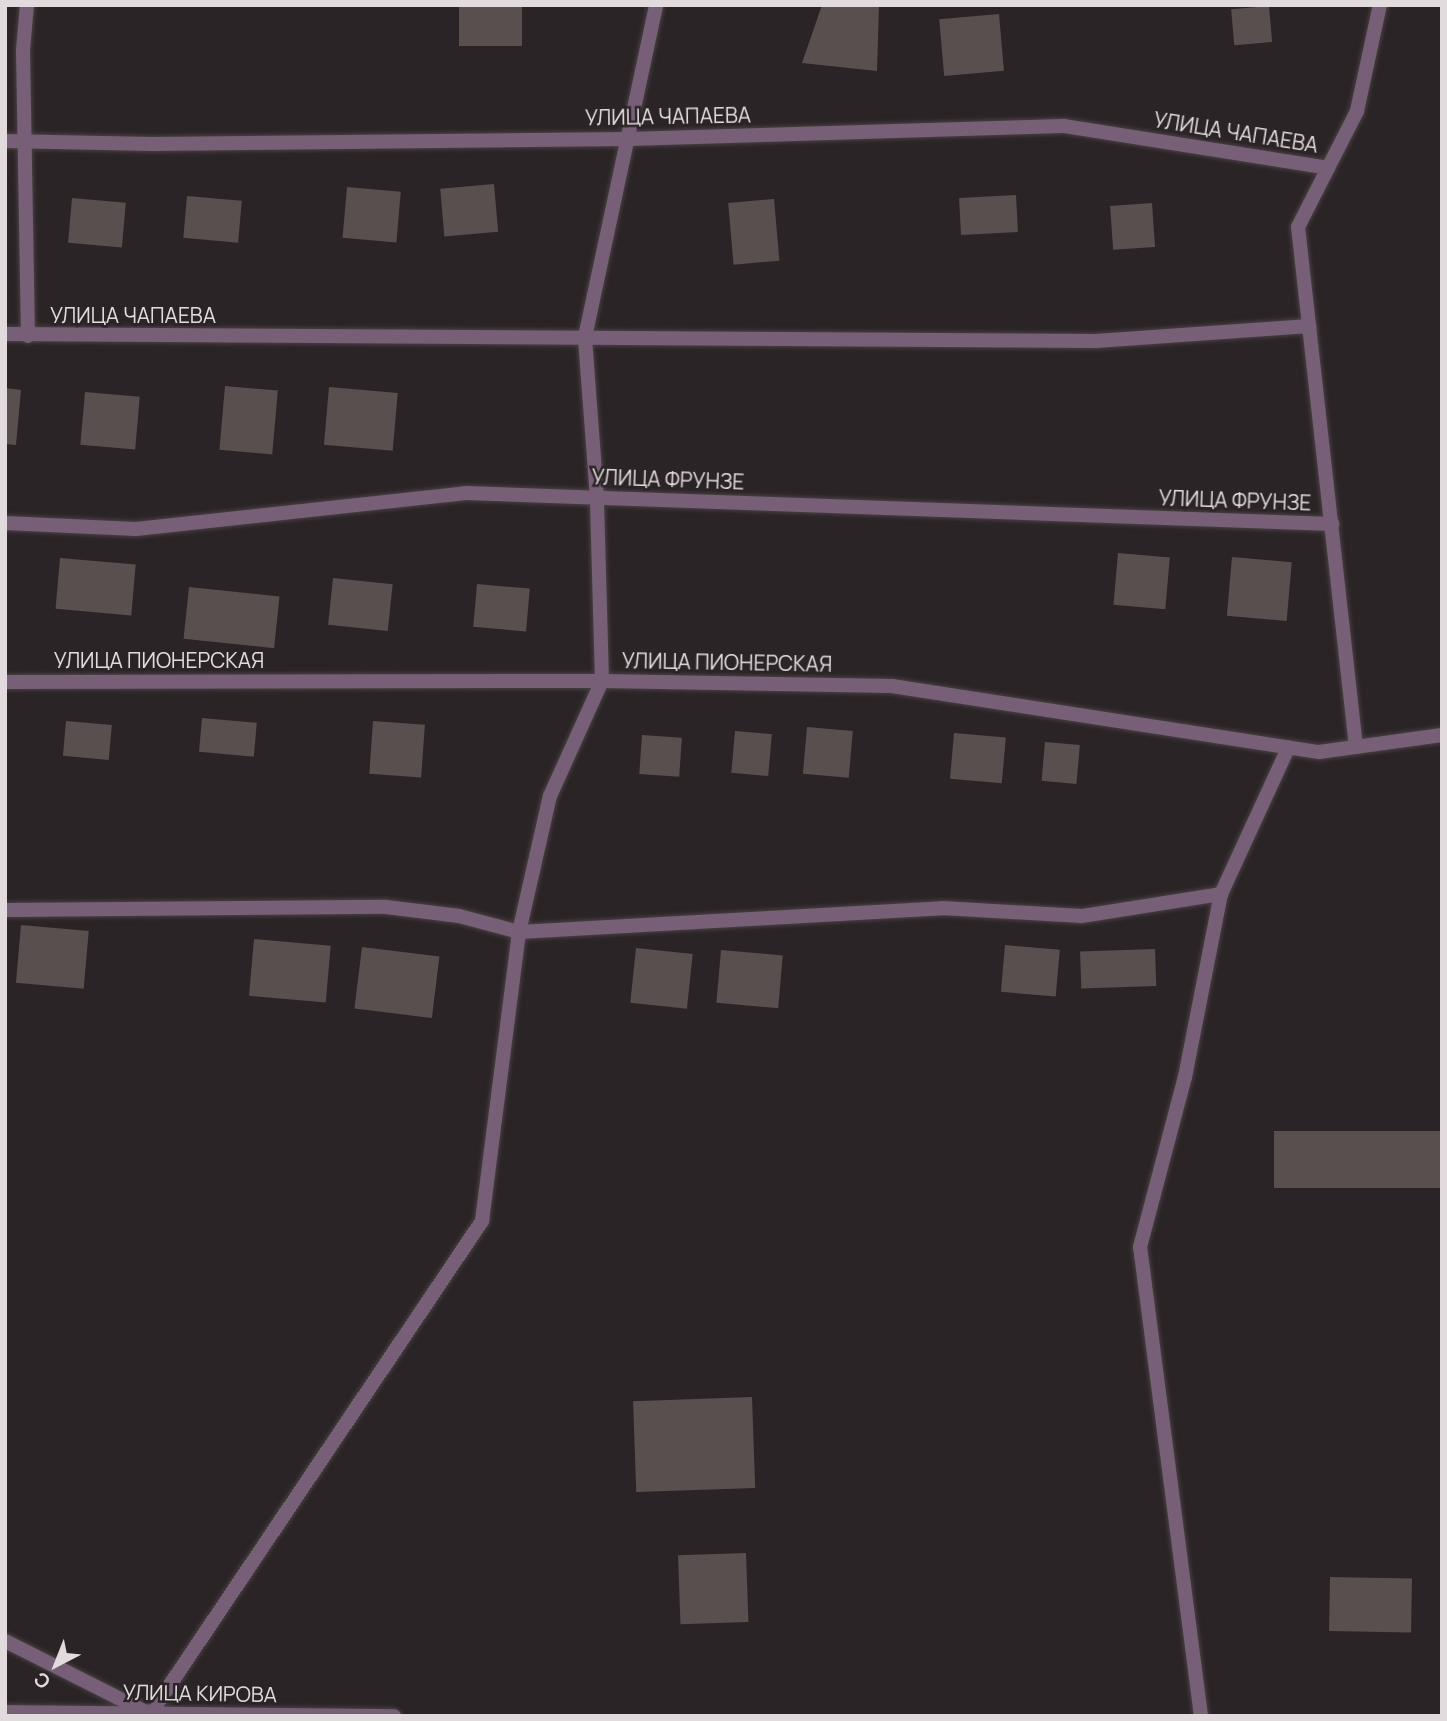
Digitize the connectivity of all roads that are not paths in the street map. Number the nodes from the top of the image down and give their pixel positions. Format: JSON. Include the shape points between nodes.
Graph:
{"nodes":[{"id":1,"x":27,"y":5,"type":"edge"},
{"id":2,"x":656,"y":5,"type":"edge"},
{"id":3,"x":1380,"y":5,"type":"edge"},
{"id":4,"x":628,"y":139,"type":"junction"},
{"id":5,"x":5,"y":141,"type":"edge"},
{"id":6,"x":24,"y":141,"type":"junction"},
{"id":7,"x":1328,"y":168,"type":"junction"},
{"id":8,"x":1309,"y":326,"type":"junction"},
{"id":9,"x":5,"y":334,"type":"edge"},
{"id":10,"x":28,"y":336,"type":"junction"},
{"id":11,"x":585,"y":337,"type":"junction"},
{"id":12,"x":597,"y":498,"type":"junction"},
{"id":13,"x":5,"y":523,"type":"edge"},
{"id":14,"x":1332,"y":524,"type":"junction"},
{"id":15,"x":602,"y":681,"type":"junction"},
{"id":16,"x":5,"y":682,"type":"edge"},
{"id":17,"x":1442,"y":735,"type":"edge"},
{"id":18,"x":1356,"y":747,"type":"junction"},
{"id":19,"x":1288,"y":748,"type":"junction"},
{"id":20,"x":1221,"y":894,"type":"junction"},
{"id":21,"x":5,"y":910,"type":"edge"},
{"id":22,"x":519,"y":932,"type":"junction"},
{"id":23,"x":5,"y":1641,"type":"edge"},
{"id":24,"x":5,"y":1712,"type":"edge"},
{"id":25,"x":149,"y":1715,"type":"edge"},
{"id":26,"x":394,"y":1716,"type":"edge"},
{"id":27,"x":1201,"y":1716,"type":"edge"}],
"edges":[{"from":1,"to":6,"type":"street"},
{"from":2,"to":4,"type":"street"},
{"from":3,"to":7,"type":"street","via":[[1357,111]]},
{"from":4,"to":6,"type":"street","name":"УЛИЦА ЧАПАЕВА"},
{"from":4,"to":7,"type":"street","name":"УЛИЦА ЧАПАЕВА","via":[[1063,126]]},
{"from":4,"to":11,"type":"street"},
{"from":5,"to":6,"type":"street","name":"УЛИЦА ЧАПАЕВА"},
{"from":6,"to":10,"type":"street"},
{"from":7,"to":8,"type":"street","via":[[1298,227]]},
{"from":8,"to":11,"type":"street","name":"УЛИЦА ЧАПАЕВА","via":[[1096,341]]},
{"from":8,"to":14,"type":"street"},
{"from":9,"to":10,"type":"street","name":"УЛИЦА ЧАПАЕВА"},
{"from":10,"to":11,"type":"street","name":"УЛИЦА ЧАПАЕВА"},
{"from":11,"to":12,"type":"street"},
{"from":12,"to":13,"type":"street","name":"УЛИЦА ФРУНЗЕ","via":[[466,493],[136,529]]},
{"from":12,"to":14,"type":"street","name":"УЛИЦА ФРУНЗЕ"},
{"from":12,"to":15,"type":"street"},
{"from":14,"to":18,"type":"street"},
{"from":15,"to":16,"type":"street","name":"УЛИЦА ПИОНЕРСКАЯ"},
{"from":15,"to":19,"type":"street","name":"УЛИЦА ПИОНЕРСКАЯ","via":[[892,686]]},
{"from":15,"to":22,"type":"street","via":[[550,796]]},
{"from":17,"to":18,"type":"street","name":"УЛИЦА ПИОНЕРСКАЯ"},
{"from":18,"to":19,"type":"street","name":"УЛИЦА ПИОНЕРСКАЯ","via":[[1319,752]]},
{"from":19,"to":20,"type":"street"},
{"from":20,"to":22,"type":"street","via":[[1082,916],[942,908]]},
{"from":20,"to":27,"type":"street","via":[[1185,1077],[1140,1247]]},
{"from":21,"to":22,"type":"street","via":[[386,907],[459,916]]},
{"from":22,"to":25,"type":"street","via":[[482,1221]]},
{"from":23,"to":25,"type":"street"},
{"from":24,"to":25,"type":"street","name":"УЛИЦА КИРОВА"},
{"from":25,"to":26,"type":"street","name":"УЛИЦА КИРОВА"}]}
